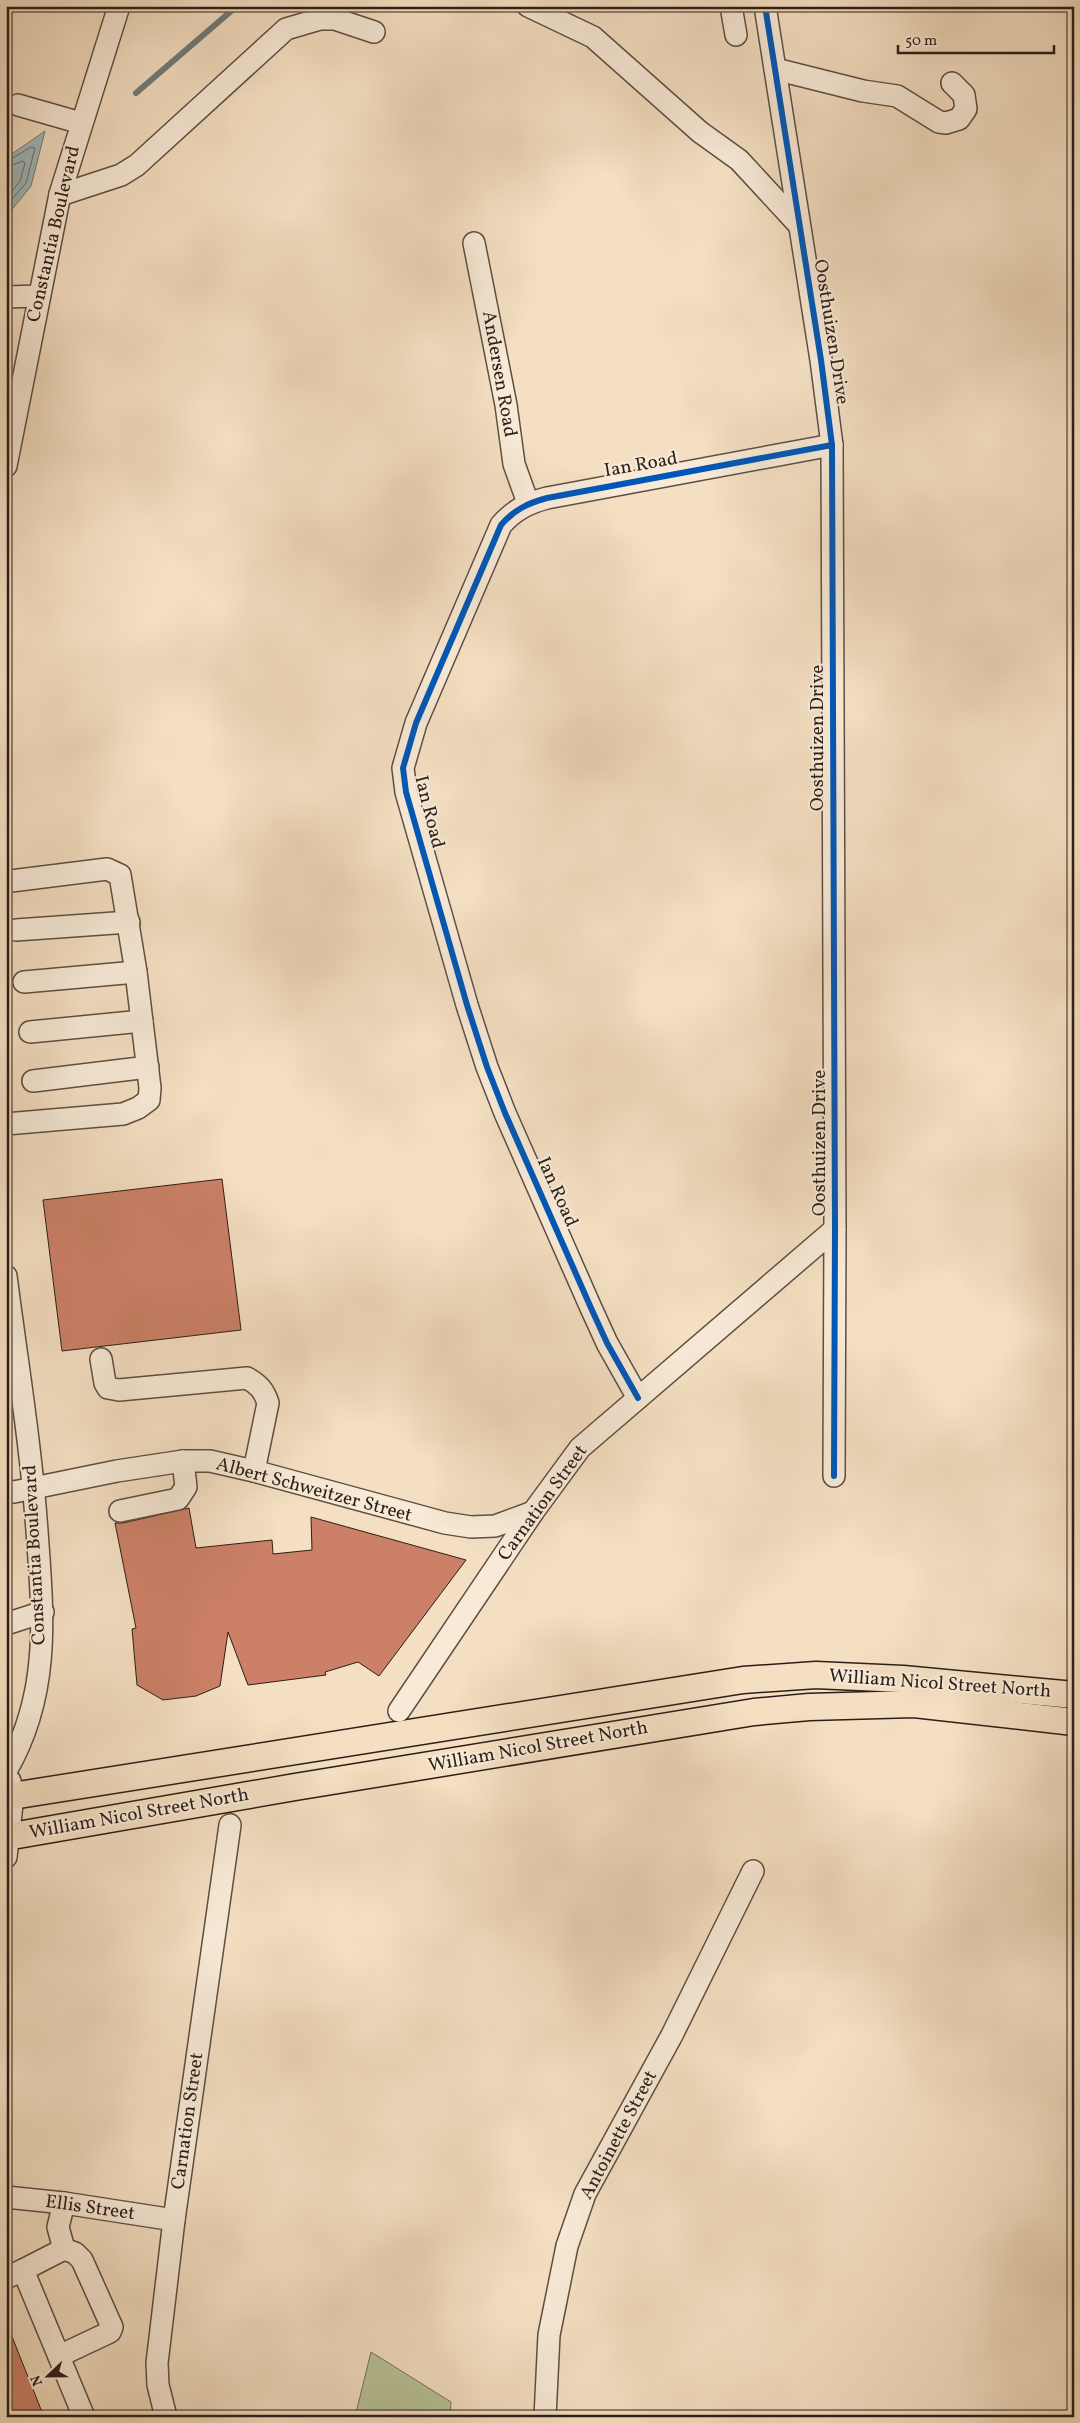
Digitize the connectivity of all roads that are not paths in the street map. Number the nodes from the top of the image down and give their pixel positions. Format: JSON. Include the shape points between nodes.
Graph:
{"nodes":[{"id":1,"x":119,"y":6,"type":"edge"},
{"id":2,"x":528,"y":6,"type":"edge"},
{"id":3,"x":731,"y":6,"type":"edge"},
{"id":4,"x":765,"y":6,"type":"edge"},
{"id":5,"x":374,"y":32,"type":"dead end"},
{"id":6,"x":736,"y":34,"type":"dead end"},
{"id":7,"x":775,"y":69,"type":"junction"},
{"id":8,"x":952,"y":83,"type":"dead end"},
{"id":9,"x":18,"y":105,"type":"dead end"},
{"id":10,"x":81,"y":123,"type":"junction"},
{"id":11,"x":60,"y":194,"type":"junction"},
{"id":12,"x":799,"y":225,"type":"junction"},
{"id":13,"x":474,"y":243,"type":"dead end"},
{"id":14,"x":39,"y":296,"type":"junction"},
{"id":15,"x":6,"y":297,"type":"edge"},
{"id":16,"x":832,"y":445,"type":"junction"},
{"id":17,"x":6,"y":466,"type":"edge"},
{"id":18,"x":528,"y":503,"type":"junction"},
{"id":19,"x":10,"y":881,"type":"dead end"},
{"id":20,"x":129,"y":922,"type":"junction"},
{"id":21,"x":16,"y":930,"type":"dead end"},
{"id":22,"x":136,"y":972,"type":"junction"},
{"id":23,"x":24,"y":982,"type":"dead end"},
{"id":24,"x":142,"y":1021,"type":"junction"},
{"id":25,"x":30,"y":1032,"type":"dead end"},
{"id":26,"x":148,"y":1067,"type":"junction"},
{"id":27,"x":33,"y":1081,"type":"dead end"},
{"id":28,"x":6,"y":1124,"type":"edge"},
{"id":29,"x":836,"y":1229,"type":"junction"},
{"id":30,"x":6,"y":1276,"type":"edge"},
{"id":31,"x":101,"y":1359,"type":"dead end"},
{"id":32,"x":638,"y":1398,"type":"junction"},
{"id":33,"x":183,"y":1461,"type":"junction"},
{"id":34,"x":254,"y":1471,"type":"junction"},
{"id":35,"x":834,"y":1476,"type":"dead end"},
{"id":36,"x":15,"y":1492,"type":"edge"},
{"id":37,"x":120,"y":1511,"type":"dead end"},
{"id":38,"x":533,"y":1512,"type":"junction"},
{"id":39,"x":42,"y":1612,"type":"junction"},
{"id":40,"x":6,"y":1624,"type":"edge"},
{"id":41,"x":1074,"y":1695,"type":"edge"},
{"id":42,"x":399,"y":1711,"type":"dead end"},
{"id":43,"x":1074,"y":1722,"type":"edge"},
{"id":44,"x":7,"y":1770,"type":"edge"},
{"id":45,"x":10,"y":1796,"type":"edge"},
{"id":46,"x":230,"y":1825,"type":"dead end"},
{"id":47,"x":8,"y":1844,"type":"edge"},
{"id":48,"x":753,"y":1871,"type":"dead end"},
{"id":49,"x":6,"y":2197,"type":"edge"},
{"id":50,"x":64,"y":2203,"type":"junction"},
{"id":51,"x":174,"y":2220,"type":"junction"},
{"id":52,"x":64,"y":2250,"type":"junction"},
{"id":53,"x":15,"y":2274,"type":"edge"},
{"id":54,"x":59,"y":2356,"type":"junction"},
{"id":55,"x":163,"y":2414,"type":"edge"},
{"id":56,"x":84,"y":2417,"type":"edge"},
{"id":57,"x":545,"y":2417,"type":"edge"}],
"edges":[{"from":1,"to":10,"type":"street","name":"Constantia Boulevard"},
{"from":2,"to":12,"type":"street","via":[[601,43],[700,132],[739,160]]},
{"from":3,"to":6,"type":"street"},
{"from":4,"to":7,"type":"street","name":"Oosthuizen Drive"},
{"from":5,"to":11,"type":"street","via":[[335,19],[320,19],[286,30],[137,165],[121,175]]},
{"from":7,"to":8,"type":"street","via":[[897,96],[931,119],[946,123],[960,119],[966,109],[964,95]]},
{"from":7,"to":12,"type":"street","name":"Oosthuizen Drive"},
{"from":9,"to":10,"type":"street"},
{"from":10,"to":11,"type":"street","name":"Constantia Boulevard"},
{"from":11,"to":14,"type":"street","name":"Constantia Boulevard"},
{"from":12,"to":16,"type":"street","name":"Oosthuizen Drive"},
{"from":13,"to":18,"type":"street","name":"Andersen Road","via":[[506,405],[514,464]]},
{"from":14,"to":15,"type":"street"},
{"from":14,"to":17,"type":"street","name":"Constantia Boulevard"},
{"from":16,"to":18,"type":"street","name":"Ian Road"},
{"from":16,"to":29,"type":"street","name":"Oosthuizen Drive"},
{"from":18,"to":32,"type":"street","name":"Ian Road","via":[[501,525],[420,714],[403,768],[406,792],[487,1067],[591,1308]]},
{"from":19,"to":20,"type":"street","via":[[108,869],[120,875]]},
{"from":20,"to":21,"type":"street"},
{"from":20,"to":22,"type":"street"},
{"from":22,"to":23,"type":"street"},
{"from":22,"to":24,"type":"street"},
{"from":24,"to":25,"type":"street"},
{"from":24,"to":26,"type":"street"},
{"from":26,"to":27,"type":"street"},
{"from":26,"to":28,"type":"street","via":[[150,1100],[138,1108],[123,1114]]},
{"from":29,"to":32,"type":"street","name":"Carnation Street"},
{"from":29,"to":35,"type":"street","name":"Oosthuizen Drive"},
{"from":30,"to":36,"type":"street","name":"Constantia Boulevard"},
{"from":31,"to":34,"type":"street","via":[[105,1383],[108,1388],[119,1390],[247,1378],[258,1384],[268,1403]]},
{"from":32,"to":38,"type":"street","name":"Carnation Street","via":[[580,1448]]},
{"from":33,"to":34,"type":"street","name":"Albert Schweitzer Street","via":[[210,1461]]},
{"from":33,"to":36,"type":"street","name":"Albert Schweitzer Street"},
{"from":33,"to":37,"type":"street","via":[[186,1487],[178,1499]]},
{"from":34,"to":38,"type":"street","name":"Albert Schweitzer Street","via":[[445,1523],[471,1527],[495,1526]]},
{"from":36,"to":39,"type":"street","name":"Constantia Boulevard"},
{"from":38,"to":42,"type":"street","name":"Carnation Street"},
{"from":39,"to":40,"type":"street"},
{"from":39,"to":44,"type":"street","name":"Constantia Boulevard","via":[[39,1674],[26,1725]]},
{"from":41,"to":45,"type":"main road","name":"William Nicol Street North","via":[[894,1678],[816,1675],[744,1680]]},
{"from":43,"to":47,"type":"main road","name":"William Nicol Street North","via":[[914,1704],[754,1712],[295,1787]]},
{"from":44,"to":45,"type":"street","name":"Constantia Boulevard"},
{"from":45,"to":47,"type":"street","name":"Constantia Boulevard"},
{"from":46,"to":51,"type":"street","name":"Carnation Street"},
{"from":48,"to":57,"type":"street","name":"Antoinette Street","via":[[677,2026],[585,2194],[567,2246],[549,2335]]},
{"from":49,"to":50,"type":"street","name":"Ellis Street"},
{"from":50,"to":51,"type":"street","name":"Ellis Street"},
{"from":50,"to":52,"type":"street","via":[[58,2227]]},
{"from":51,"to":55,"type":"street","name":"Carnation Street","via":[[157,2363]]},
{"from":52,"to":53,"type":"street"},
{"from":52,"to":54,"type":"street","via":[[75,2253],[82,2260],[112,2327],[110,2332]]},
{"from":53,"to":54,"type":"street"},
{"from":54,"to":56,"type":"street"}]}
